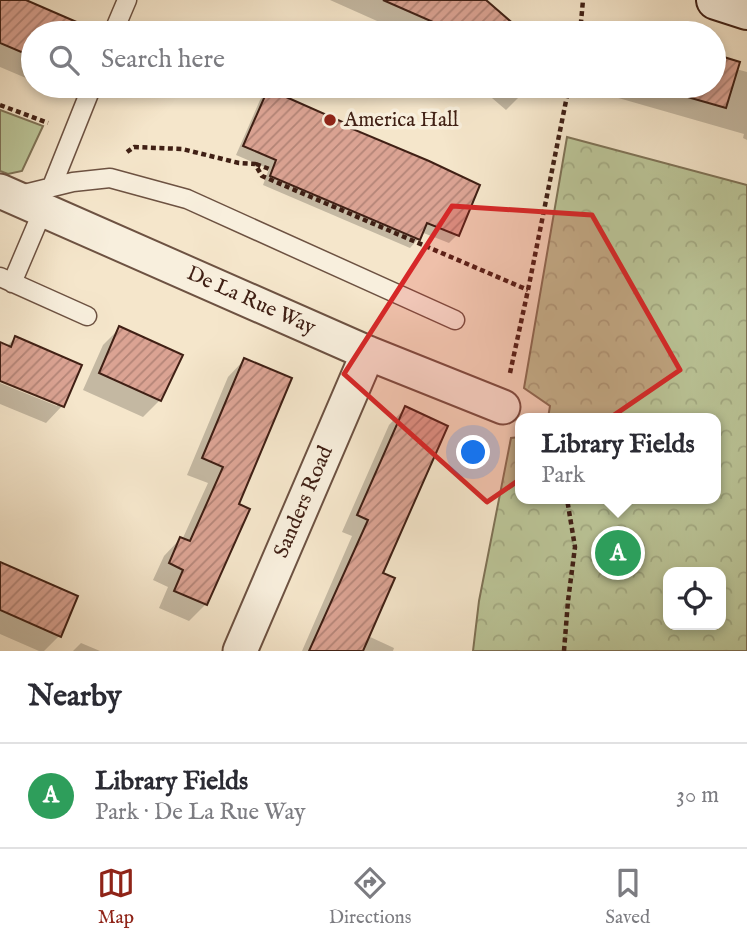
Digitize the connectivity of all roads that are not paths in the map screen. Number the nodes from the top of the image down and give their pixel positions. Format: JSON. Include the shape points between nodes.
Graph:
{"nodes":[{"id":1,"x":127,"y":0,"type":"edge"},
{"id":2,"x":716,"y":0,"type":"edge"},
{"id":3,"x":747,"y":10,"type":"edge"},
{"id":4,"x":118,"y":21,"type":"edge"},
{"id":5,"x":87,"y":98,"type":"edge"},
{"id":6,"x":6,"y":194,"type":"edge"},
{"id":7,"x":47,"y":198,"type":"junction"},
{"id":8,"x":6,"y":280,"type":"edge"},
{"id":9,"x":87,"y":316,"type":"dead end"},
{"id":10,"x":455,"y":320,"type":"dead end"},
{"id":11,"x":368,"y":353,"type":"junction"},
{"id":12,"x":503,"y":407,"type":"road end"},
{"id":13,"x":240,"y":651,"type":"edge"}],
"edges":[{"from":1,"to":4,"type":"lane"},
{"from":2,"to":3,"type":"street"},
{"from":5,"to":7,"type":"lane"},
{"from":6,"to":7,"type":"street","name":"De La Rue Way"},
{"from":7,"to":8,"type":"lane"},
{"from":7,"to":10,"type":"lane","via":[[89,179],[110,178],[187,200]]},
{"from":7,"to":11,"type":"street","name":"De La Rue Way"},
{"from":8,"to":9,"type":"lane"},
{"from":11,"to":12,"type":"street","name":"De La Rue Way"},
{"from":11,"to":13,"type":"street","name":"Sanders Road"}]}
